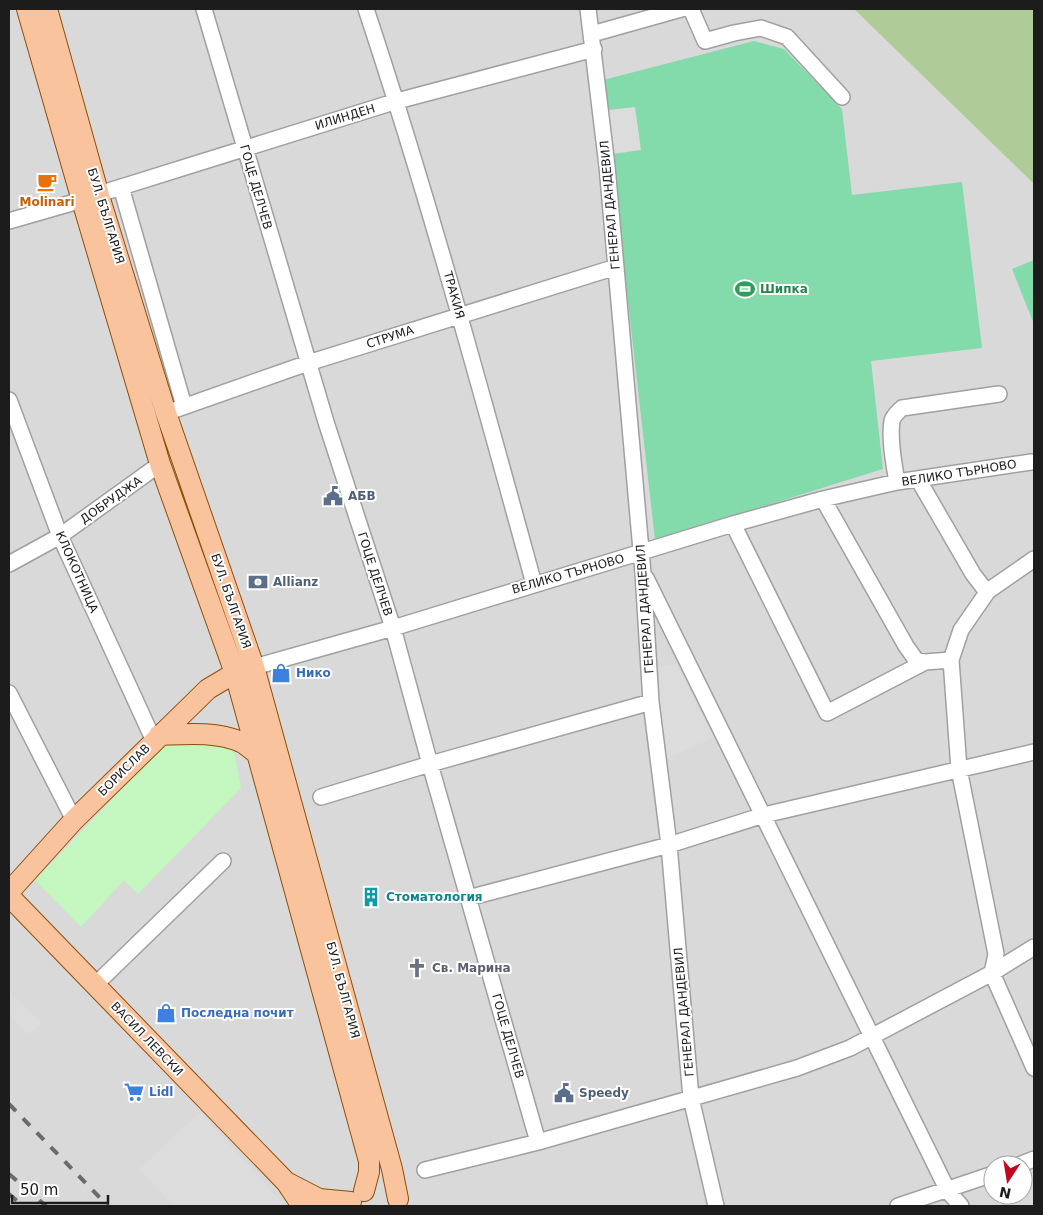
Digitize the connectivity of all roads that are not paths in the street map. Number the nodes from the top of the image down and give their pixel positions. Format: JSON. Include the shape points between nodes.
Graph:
{"nodes":[{"id":1,"x":27,"y":9,"type":"edge"},
{"id":2,"x":47,"y":9,"type":"edge"},
{"id":3,"x":204,"y":9,"type":"edge"},
{"id":4,"x":366,"y":9,"type":"edge"},
{"id":5,"x":588,"y":9,"type":"edge"},
{"id":6,"x":681,"y":9,"type":"edge"},
{"id":7,"x":691,"y":9,"type":"edge"},
{"id":8,"x":593,"y":42,"type":"junction"},
{"id":9,"x":842,"y":97,"type":"dead end"},
{"id":10,"x":397,"y":101,"type":"junction"},
{"id":11,"x":245,"y":148,"type":"junction"},
{"id":12,"x":121,"y":187,"type":"junction"},
{"id":13,"x":90,"y":197,"type":"junction"},
{"id":14,"x":9,"y":221,"type":"edge"},
{"id":15,"x":616,"y":267,"type":"junction"},
{"id":16,"x":460,"y":315,"type":"junction"},
{"id":17,"x":308,"y":364,"type":"junction"},
{"id":18,"x":999,"y":394,"type":"dead end"},
{"id":19,"x":9,"y":400,"type":"edge"},
{"id":20,"x":175,"y":409,"type":"junction"},
{"id":21,"x":1031,"y":462,"type":"dead end"},
{"id":22,"x":160,"y":464,"type":"junction"},
{"id":23,"x":918,"y":479,"type":"junction"},
{"id":24,"x":897,"y":482,"type":"junction"},
{"id":25,"x":823,"y":500,"type":"junction"},
{"id":26,"x":733,"y":524,"type":"junction"},
{"id":27,"x":60,"y":536,"type":"junction"},
{"id":28,"x":641,"y":553,"type":"junction"},
{"id":29,"x":1034,"y":559,"type":"edge"},
{"id":30,"x":9,"y":564,"type":"edge"},
{"id":31,"x":643,"y":573,"type":"junction"},
{"id":32,"x":534,"y":584,"type":"junction"},
{"id":33,"x":988,"y":591,"type":"junction"},
{"id":34,"x":392,"y":628,"type":"junction"},
{"id":35,"x":678,"y":644,"type":"junction"},
{"id":36,"x":648,"y":647,"type":"junction"},
{"id":37,"x":950,"y":660,"type":"junction"},
{"id":38,"x":925,"y":662,"type":"junction"},
{"id":39,"x":244,"y":670,"type":"junction"},
{"id":40,"x":9,"y":693,"type":"edge"},
{"id":41,"x":651,"y":702,"type":"junction"},
{"id":42,"x":156,"y":738,"type":"junction"},
{"id":43,"x":1034,"y":752,"type":"edge"},
{"id":44,"x":257,"y":754,"type":"junction"},
{"id":45,"x":430,"y":764,"type":"junction"},
{"id":46,"x":959,"y":768,"type":"junction"},
{"id":47,"x":321,"y":797,"type":"dead end"},
{"id":48,"x":764,"y":815,"type":"junction"},
{"id":49,"x":74,"y":820,"type":"junction"},
{"id":50,"x":669,"y":845,"type":"junction"},
{"id":51,"x":223,"y":861,"type":"dead end"},
{"id":52,"x":9,"y":892,"type":"edge"},
{"id":53,"x":9,"y":896,"type":"edge"},
{"id":54,"x":468,"y":898,"type":"junction"},
{"id":55,"x":1034,"y":947,"type":"edge"},
{"id":56,"x":992,"y":973,"type":"junction"},
{"id":57,"x":95,"y":985,"type":"junction"},
{"id":58,"x":873,"y":1036,"type":"junction"},
{"id":59,"x":1034,"y":1068,"type":"edge"},
{"id":60,"x":691,"y":1098,"type":"junction"},
{"id":61,"x":538,"y":1142,"type":"junction"},
{"id":62,"x":424,"y":1170,"type":"dead end"},
{"id":63,"x":983,"y":1178,"type":"edge"},
{"id":64,"x":286,"y":1182,"type":"junction"},
{"id":65,"x":948,"y":1190,"type":"junction"},
{"id":66,"x":355,"y":1200,"type":"edge"},
{"id":67,"x":400,"y":1203,"type":"edge"},
{"id":68,"x":302,"y":1206,"type":"edge"},
{"id":69,"x":716,"y":1206,"type":"edge"},
{"id":70,"x":898,"y":1206,"type":"edge"},
{"id":71,"x":961,"y":1206,"type":"edge"}],
"edges":[{"from":1,"to":13,"type":"main road","name":"БУЛ. БЪЛГАРИЯ"},
{"from":2,"to":13,"type":"main road","name":"БУЛ. БЪЛГАРИЯ"},
{"from":3,"to":11,"type":"street","name":"ГОЦЕ ДЕЛЧЕВ"},
{"from":4,"to":10,"type":"street","name":"ТРАКИЯ"},
{"from":5,"to":8,"type":"street","name":"ГЕНЕРАЛ ДАНДЕВИЛ"},
{"from":6,"to":8,"type":"street","name":"ИЛИНДЕН"},
{"from":7,"to":9,"type":"street","via":[[705,41],[762,28],[787,37]]},
{"from":8,"to":10,"type":"street","name":"ИЛИНДЕН"},
{"from":8,"to":15,"type":"street","name":"ГЕНЕРАЛ ДАНДЕВИЛ"},
{"from":10,"to":11,"type":"street","name":"ИЛИНДЕН"},
{"from":10,"to":16,"type":"street","name":"ТРАКИЯ"},
{"from":11,"to":12,"type":"street","name":"ИЛИНДЕН"},
{"from":11,"to":17,"type":"street","name":"ГОЦЕ ДЕЛЧЕВ"},
{"from":12,"to":13,"type":"street","name":"ИЛИНДЕН"},
{"from":12,"to":20,"type":"street"},
{"from":13,"to":14,"type":"street","name":"ИЛИНДЕН"},
{"from":13,"to":20,"type":"main road","name":"БУЛ. БЪЛГАРИЯ"},
{"from":13,"to":22,"type":"main road","name":"БУЛ. БЪЛГАРИЯ"},
{"from":15,"to":16,"type":"street","name":"СТРУМА"},
{"from":15,"to":28,"type":"street","name":"ГЕНЕРАЛ ДАНДЕВИЛ"},
{"from":16,"to":17,"type":"street","name":"СТРУМА"},
{"from":16,"to":32,"type":"street","name":"ТРАКИЯ"},
{"from":17,"to":20,"type":"street","name":"СТРУМА"},
{"from":17,"to":34,"type":"street","name":"ГОЦЕ ДЕЛЧЕВ"},
{"from":18,"to":24,"type":"street","via":[[902,408],[897,412],[892,421]]},
{"from":19,"to":27,"type":"street","name":"КЛОКОТНИЦА"},
{"from":20,"to":39,"type":"main road","name":"БУЛ. БЪЛГАРИЯ"},
{"from":21,"to":23,"type":"street","name":"ВЕЛИКО ТЪРНОВО"},
{"from":22,"to":27,"type":"street","name":"ДОБРУДЖА"},
{"from":22,"to":39,"type":"main road","name":"БУЛ. БЪЛГАРИЯ"},
{"from":23,"to":24,"type":"street","name":"ВЕЛИКО ТЪРНОВО"},
{"from":23,"to":33,"type":"street","via":[[973,574]]},
{"from":24,"to":25,"type":"street","name":"ВЕЛИКО ТЪРНОВО"},
{"from":25,"to":26,"type":"street","name":"ВЕЛИКО ТЪРНОВО"},
{"from":25,"to":38,"type":"street","via":[[906,646],[916,660]]},
{"from":26,"to":28,"type":"street","name":"ВЕЛИКО ТЪРНОВО"},
{"from":26,"to":38,"type":"street","via":[[827,713]]},
{"from":27,"to":30,"type":"street","name":"ДОБРУДЖА"},
{"from":27,"to":42,"type":"street","name":"КЛОКОТНИЦА"},
{"from":28,"to":31,"type":"street","name":"ГЕНЕРАЛ ДАНДЕВИЛ"},
{"from":28,"to":32,"type":"street","name":"ВЕЛИКО ТЪРНОВО"},
{"from":29,"to":33,"type":"street"},
{"from":31,"to":35,"type":"street"},
{"from":31,"to":36,"type":"street","name":"ГЕНЕРАЛ ДАНДЕВИЛ"},
{"from":32,"to":34,"type":"street","name":"ВЕЛИКО ТЪРНОВО"},
{"from":33,"to":37,"type":"street","via":[[961,630]]},
{"from":34,"to":39,"type":"street","name":"ВЕЛИКО ТЪРНОВО"},
{"from":34,"to":45,"type":"street","name":"ГОЦЕ ДЕЛЧЕВ"},
{"from":35,"to":36,"type":"street","via":[[666,636],[657,638]]},
{"from":35,"to":48,"type":"street"},
{"from":36,"to":41,"type":"street","name":"ГЕНЕРАЛ ДАНДЕВИЛ"},
{"from":37,"to":38,"type":"street"},
{"from":37,"to":46,"type":"street"},
{"from":39,"to":42,"type":"main road","name":"БОРИСЛАВ","via":[[208,689]]},
{"from":39,"to":44,"type":"main road","name":"БУЛ. БЪЛГАРИЯ"},
{"from":39,"to":67,"type":"main road","name":"БУЛ. БЪЛГАРИЯ"},
{"from":40,"to":49,"type":"street"},
{"from":41,"to":45,"type":"street"},
{"from":41,"to":50,"type":"street","name":"ГЕНЕРАЛ ДАНДЕВИЛ"},
{"from":42,"to":44,"type":"main road","via":[[213,734],[242,742]]},
{"from":42,"to":49,"type":"main road","name":"БОРИСЛАВ"},
{"from":43,"to":46,"type":"street"},
{"from":44,"to":66,"type":"main road","name":"БУЛ. БЪЛГАРИЯ","via":[[369,1161],[369,1172]]},
{"from":45,"to":47,"type":"street"},
{"from":45,"to":54,"type":"street","name":"ГОЦЕ ДЕЛЧЕВ"},
{"from":46,"to":48,"type":"street"},
{"from":46,"to":56,"type":"street","via":[[996,954]]},
{"from":48,"to":50,"type":"street"},
{"from":48,"to":58,"type":"street"},
{"from":49,"to":52,"type":"main road","name":"БОРИСЛАВ"},
{"from":50,"to":54,"type":"street"},
{"from":50,"to":60,"type":"street","name":"ГЕНЕРАЛ ДАНДЕВИЛ"},
{"from":51,"to":57,"type":"street"},
{"from":53,"to":57,"type":"main road","name":"ВАСИЛ ЛЕВСКИ"},
{"from":54,"to":61,"type":"street","name":"ГОЦЕ ДЕЛЧЕВ"},
{"from":55,"to":56,"type":"street"},
{"from":56,"to":58,"type":"street"},
{"from":56,"to":59,"type":"street"},
{"from":57,"to":64,"type":"main road","name":"ВАСИЛ ЛЕВСКИ"},
{"from":58,"to":60,"type":"street","via":[[797,1068]]},
{"from":58,"to":65,"type":"street"},
{"from":60,"to":61,"type":"street"},
{"from":60,"to":69,"type":"street","name":"ГЕНЕРАЛ ДАНДЕВИЛ"},
{"from":61,"to":62,"type":"street"},
{"from":63,"to":65,"type":"street"},
{"from":64,"to":66,"type":"main road","name":"ВАСИЛ ЛЕВСКИ","via":[[319,1199]]},
{"from":64,"to":68,"type":"main road","name":"ВАСИЛ ЛЕВСКИ"},
{"from":65,"to":70,"type":"street"},
{"from":65,"to":71,"type":"street"},
{"from":66,"to":67,"type":"main road","name":"ВАСИЛ ЛЕВСКИ","via":[[372,1188],[385,1190]]}]}
